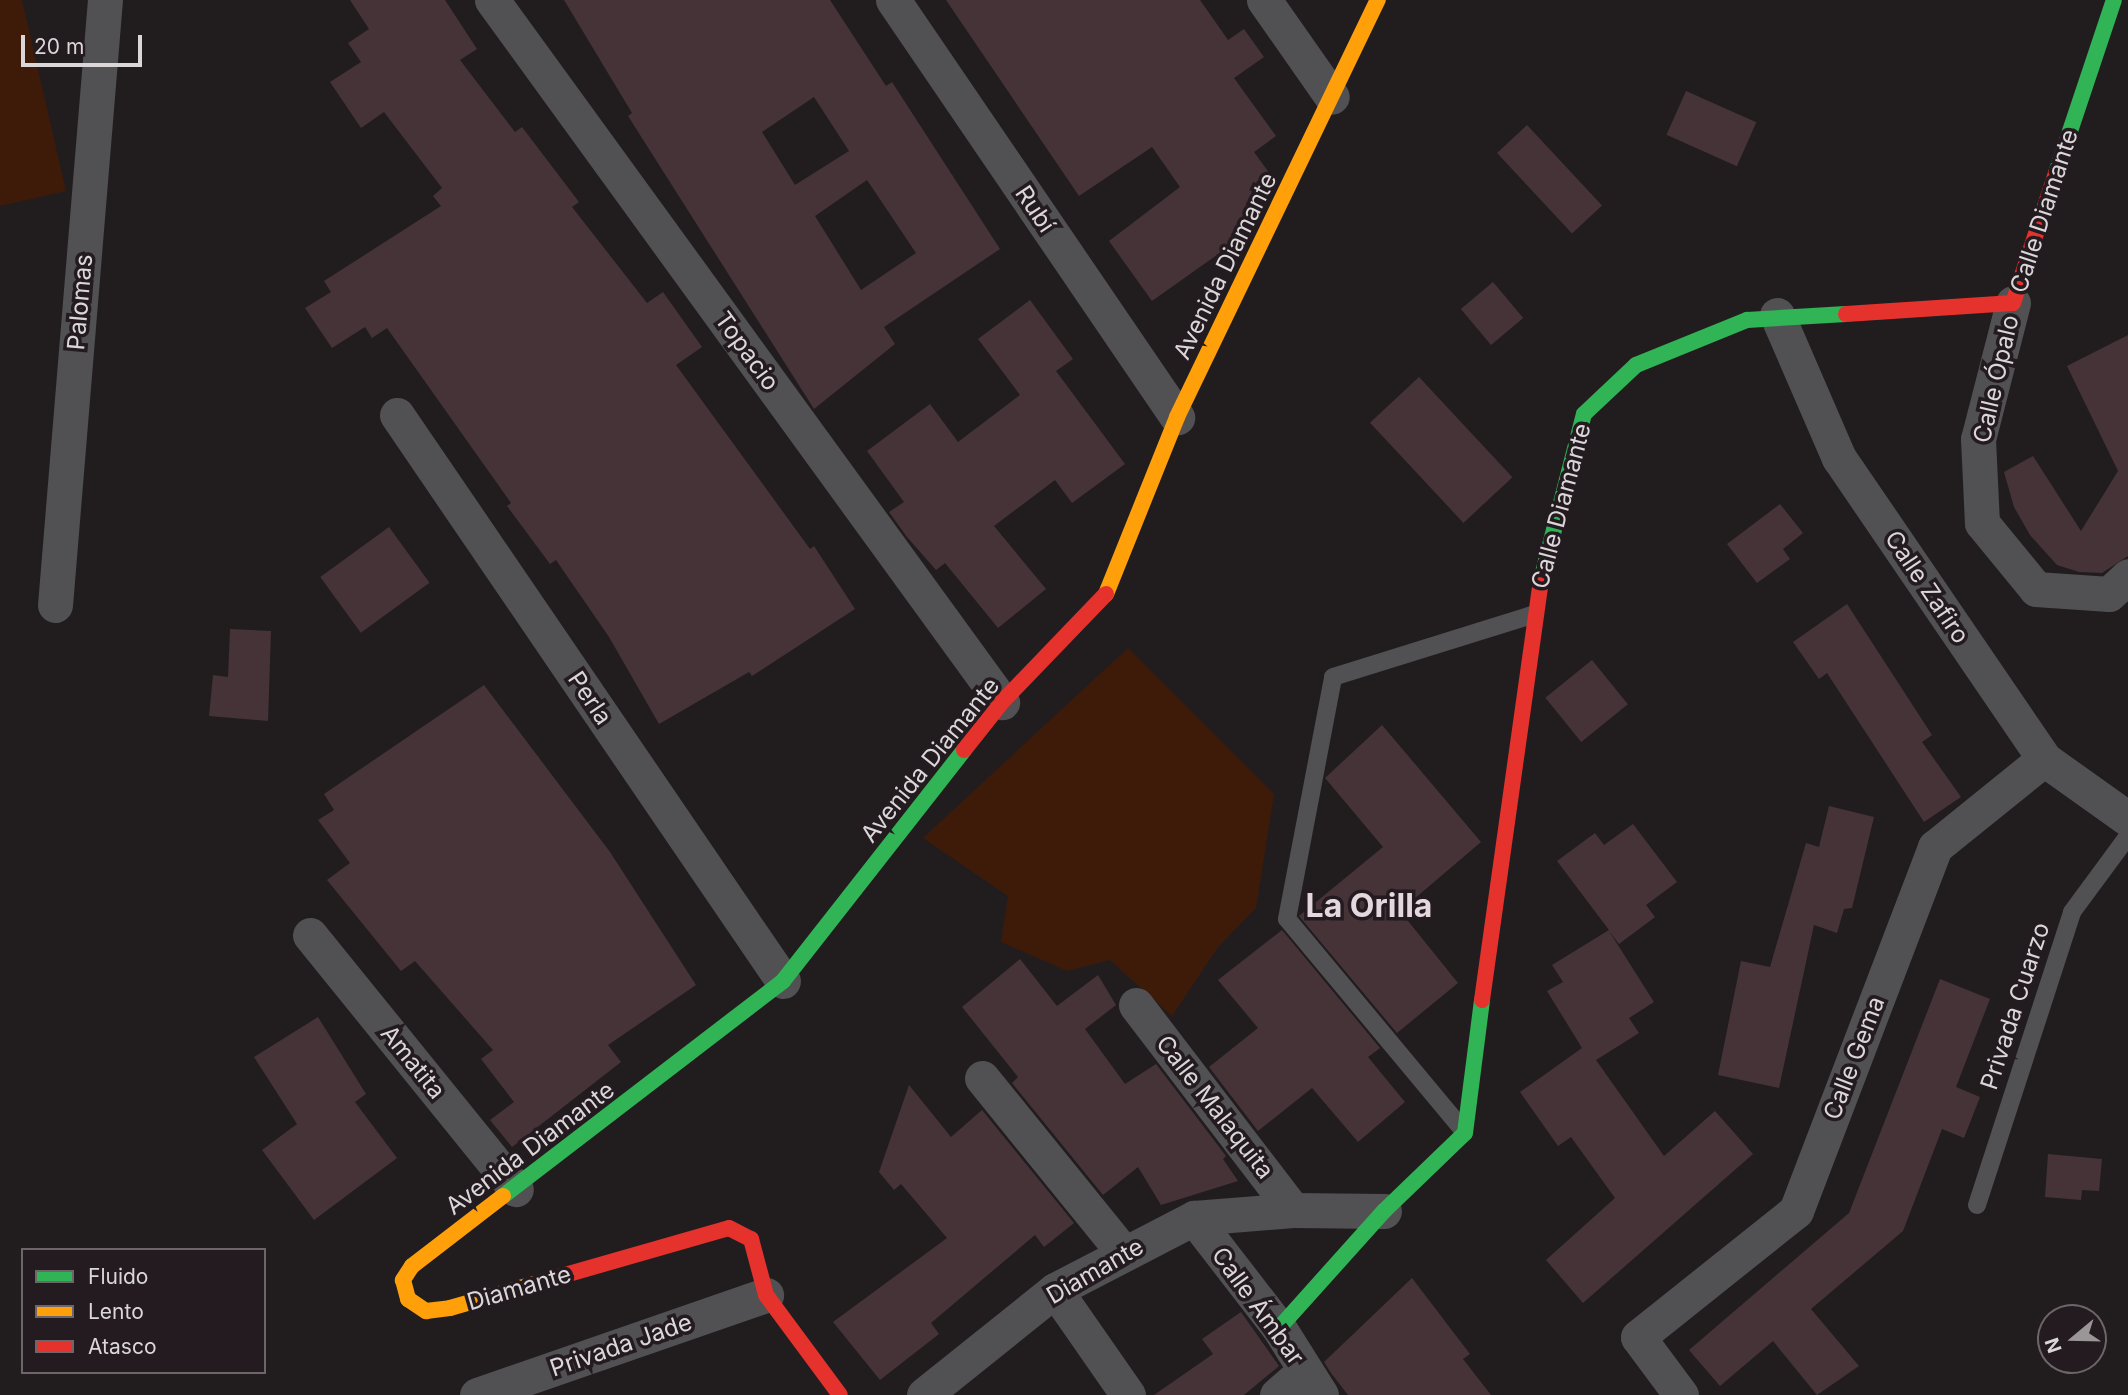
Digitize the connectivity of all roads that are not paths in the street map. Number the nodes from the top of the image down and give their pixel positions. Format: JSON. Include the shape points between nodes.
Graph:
{"nodes":[{"id":1,"x":105,"y":0,"type":"edge"},
{"id":2,"x":492,"y":0,"type":"edge"},
{"id":3,"x":893,"y":0,"type":"edge"},
{"id":4,"x":1264,"y":0,"type":"edge"},
{"id":5,"x":1378,"y":0,"type":"edge"},
{"id":6,"x":2114,"y":0,"type":"edge"},
{"id":7,"x":1332,"y":96,"type":"junction"},
{"id":8,"x":2013,"y":303,"type":"junction"},
{"id":9,"x":1777,"y":315,"type":"junction"},
{"id":10,"x":397,"y":415,"type":"dead end"},
{"id":11,"x":1177,"y":417,"type":"junction"},
{"id":12,"x":2128,"y":576,"type":"edge"},
{"id":13,"x":55,"y":605,"type":"dead end"},
{"id":14,"x":1532,"y":615,"type":"junction"},
{"id":15,"x":1002,"y":702,"type":"junction"},
{"id":16,"x":2044,"y":759,"type":"junction"},
{"id":17,"x":2128,"y":819,"type":"edge"},
{"id":18,"x":2128,"y":836,"type":"edge"},
{"id":19,"x":310,"y":935,"type":"dead end"},
{"id":20,"x":783,"y":981,"type":"junction"},
{"id":21,"x":1136,"y":1005,"type":"dead end"},
{"id":22,"x":982,"y":1078,"type":"dead end"},
{"id":23,"x":1465,"y":1133,"type":"junction"},
{"id":24,"x":516,"y":1189,"type":"junction"},
{"id":25,"x":1977,"y":1205,"type":"dead end"},
{"id":26,"x":1293,"y":1210,"type":"junction"},
{"id":27,"x":1384,"y":1211,"type":"junction"},
{"id":28,"x":1194,"y":1218,"type":"junction"},
{"id":29,"x":1123,"y":1252,"type":"junction"},
{"id":30,"x":1055,"y":1290,"type":"junction"},
{"id":31,"x":766,"y":1295,"type":"junction"},
{"id":32,"x":408,"y":1299,"type":"joint"},
{"id":33,"x":1279,"y":1328,"type":"junction"},
{"id":34,"x":1313,"y":1383,"type":"edge"},
{"id":35,"x":477,"y":1395,"type":"edge"},
{"id":36,"x":840,"y":1395,"type":"edge"},
{"id":37,"x":924,"y":1395,"type":"edge"},
{"id":38,"x":1128,"y":1395,"type":"edge"},
{"id":39,"x":1277,"y":1395,"type":"edge"},
{"id":40,"x":1681,"y":1395,"type":"edge"}],
"edges":[{"from":1,"to":13,"type":"street","name":"Palomas"},
{"from":2,"to":15,"type":"street","name":"Topacio"},
{"from":3,"to":11,"type":"street","name":"Rubí"},
{"from":4,"to":7,"type":"street"},
{"from":5,"to":7,"type":"street","name":"Avenida Diamante"},
{"from":6,"to":8,"type":"street","name":"Calle Diamante"},
{"from":7,"to":11,"type":"street","name":"Avenida Diamante"},
{"from":8,"to":9,"type":"street","name":"Calle Diamante"},
{"from":8,"to":12,"type":"street","name":"Calle Ópalo","via":[[1978,439],[1982,523],[2036,589],[2109,594]]},
{"from":9,"to":14,"type":"street","name":"Calle Diamante","via":[[1747,320],[1636,365],[1584,414]]},
{"from":9,"to":16,"type":"street","name":"Calle Zafiro","via":[[1839,458]]},
{"from":10,"to":20,"type":"street","name":"Perla"},
{"from":11,"to":15,"type":"street","name":"Avenida Diamante","via":[[1102,600]]},
{"from":14,"to":23,"type":"street","name":"Calle Diamante"},
{"from":14,"to":23,"type":"lane","via":[[1333,677],[1287,919]]},
{"from":15,"to":20,"type":"street","name":"Avenida Diamante"},
{"from":16,"to":17,"type":"street","name":"Calle Zafiro"},
{"from":16,"to":40,"type":"street","name":"Calle Gema","via":[[1935,847],[1796,1211],[1637,1337]]},
{"from":18,"to":25,"type":"lane","name":"Privada Cuarzo","via":[[2072,912]]},
{"from":19,"to":24,"type":"street","name":"Amatita"},
{"from":20,"to":24,"type":"street","name":"Avenida Diamante"},
{"from":21,"to":26,"type":"street","name":"Calle Malaquita"},
{"from":22,"to":29,"type":"street"},
{"from":23,"to":27,"type":"street"},
{"from":24,"to":32,"type":"street","name":"Avenida Diamante","via":[[412,1266],[403,1280]]},
{"from":26,"to":27,"type":"street"},
{"from":26,"to":28,"type":"street","name":"Diamante"},
{"from":27,"to":33,"type":"street"},
{"from":28,"to":29,"type":"street","name":"Diamante"},
{"from":28,"to":33,"type":"street","name":"Calle Ámbar"},
{"from":29,"to":30,"type":"street","name":"Diamante"},
{"from":30,"to":37,"type":"street","name":"Diamante"},
{"from":30,"to":38,"type":"street"},
{"from":31,"to":32,"type":"street","name":"Diamante","via":[[751,1239],[729,1228],[450,1308],[426,1311]]},
{"from":31,"to":35,"type":"street","name":"Privada Jade"},
{"from":31,"to":36,"type":"street"},
{"from":33,"to":34,"type":"street","name":"Calle Ámbar"},
{"from":34,"to":39,"type":"street"}]}
